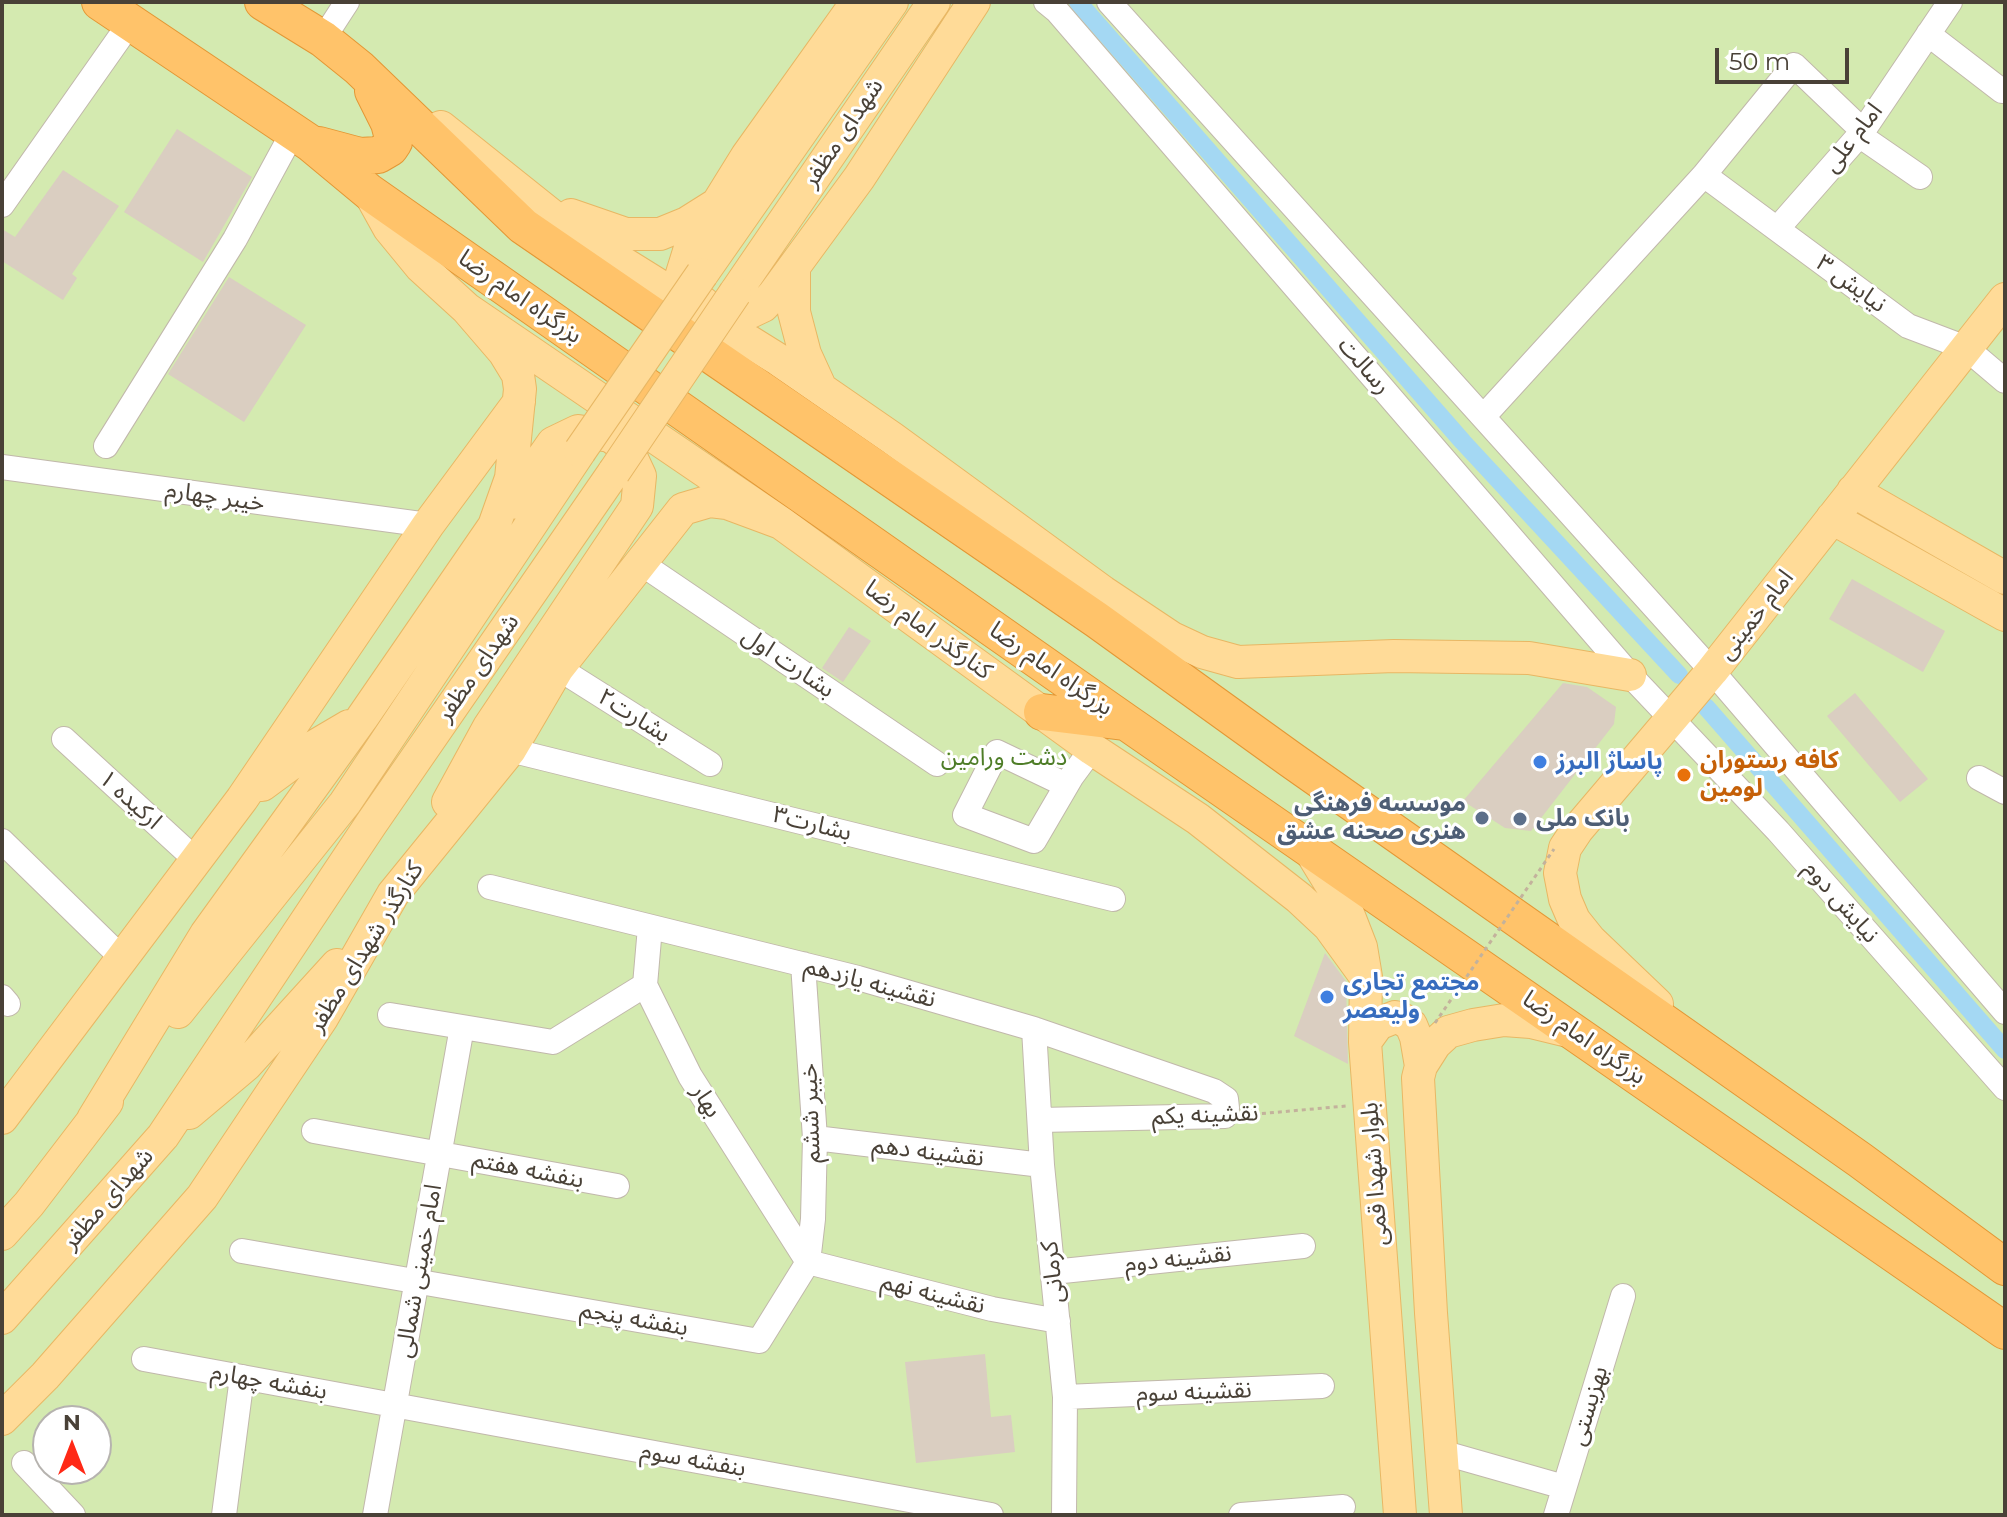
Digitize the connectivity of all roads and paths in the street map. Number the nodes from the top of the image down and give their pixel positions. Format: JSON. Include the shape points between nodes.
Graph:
{"nodes":[{"id":1,"x":100,"y":2,"type":"edge"},
{"id":2,"x":263,"y":2,"type":"edge"},
{"id":3,"x":347,"y":2,"type":"edge"},
{"id":4,"x":857,"y":2,"type":"edge"},
{"id":5,"x":892,"y":2,"type":"edge"},
{"id":6,"x":934,"y":2,"type":"edge"},
{"id":7,"x":1109,"y":2,"type":"edge"},
{"id":8,"x":1950,"y":2,"type":"edge"},
{"id":9,"x":975,"y":5,"type":"edge"},
{"id":10,"x":1052,"y":6,"type":"edge"},
{"id":11,"x":130,"y":23,"type":"junction"},
{"id":12,"x":1928,"y":34,"type":"junction"},
{"id":13,"x":323,"y":39,"type":"junction"},
{"id":14,"x":359,"y":68,"type":"junction"},
{"id":15,"x":2002,"y":91,"type":"dead end"},
{"id":16,"x":1861,"y":133,"type":"junction"},
{"id":17,"x":302,"y":137,"type":"junction"},
{"id":18,"x":1704,"y":175,"type":"junction"},
{"id":19,"x":1920,"y":177,"type":"dead end"},
{"id":20,"x":369,"y":192,"type":"junction"},
{"id":21,"x":525,"y":194,"type":"junction"},
{"id":22,"x":717,"y":204,"type":"junction"},
{"id":23,"x":2,"y":205,"type":"edge"},
{"id":24,"x":1777,"y":229,"type":"junction"},
{"id":25,"x":794,"y":269,"type":"junction"},
{"id":26,"x":2005,"y":299,"type":"edge"},
{"id":27,"x":467,"y":309,"type":"junction"},
{"id":28,"x":1966,"y":348,"type":"junction"},
{"id":29,"x":2005,"y":381,"type":"edge"},
{"id":30,"x":821,"y":391,"type":"junction"},
{"id":31,"x":519,"y":402,"type":"junction"},
{"id":32,"x":1483,"y":417,"type":"junction"},
{"id":33,"x":106,"y":446,"type":"dead end"},
{"id":34,"x":2,"y":467,"type":"edge"},
{"id":35,"x":1853,"y":491,"type":"junction"},
{"id":36,"x":1832,"y":518,"type":"junction"},
{"id":37,"x":781,"y":523,"type":"junction"},
{"id":38,"x":428,"y":525,"type":"junction"},
{"id":39,"x":494,"y":526,"type":"junction"},
{"id":40,"x":639,"y":562,"type":"junction"},
{"id":41,"x":2005,"y":578,"type":"edge"},
{"id":42,"x":2005,"y":615,"type":"edge"},
{"id":43,"x":558,"y":668,"type":"junction"},
{"id":44,"x":1712,"y":671,"type":"junction"},
{"id":45,"x":1630,"y":675,"type":"junction"},
{"id":46,"x":1042,"y":712,"type":"junction"},
{"id":47,"x":1674,"y":717,"type":"junction"},
{"id":48,"x":362,"y":718,"type":"junction"},
{"id":49,"x":1126,"y":722,"type":"junction"},
{"id":50,"x":64,"y":739,"type":"dead end"},
{"id":51,"x":1092,"y":749,"type":"junction"},
{"id":52,"x":510,"y":750,"type":"junction"},
{"id":53,"x":710,"y":764,"type":"dead end"},
{"id":54,"x":937,"y":764,"type":"dead end"},
{"id":55,"x":1979,"y":778,"type":"dead end"},
{"id":56,"x":1066,"y":785,"type":"dead end"},
{"id":57,"x":2005,"y":792,"type":"edge"},
{"id":58,"x":242,"y":799,"type":"junction"},
{"id":59,"x":2,"y":841,"type":"edge"},
{"id":60,"x":1308,"y":846,"type":"junction"},
{"id":61,"x":1554,"y":849,"type":"dead end"},
{"id":62,"x":197,"y":861,"type":"junction"},
{"id":63,"x":402,"y":882,"type":"junction"},
{"id":64,"x":490,"y":887,"type":"dead end"},
{"id":65,"x":1113,"y":899,"type":"dead end"},
{"id":66,"x":650,"y":927,"type":"junction"},
{"id":67,"x":123,"y":959,"type":"junction"},
{"id":68,"x":803,"y":964,"type":"junction"},
{"id":69,"x":1366,"y":977,"type":"junction"},
{"id":70,"x":645,"y":985,"type":"junction"},
{"id":71,"x":2005,"y":1012,"type":"edge"},
{"id":72,"x":390,"y":1015,"type":"dead end"},
{"id":73,"x":1435,"y":1023,"type":"dead end"},
{"id":74,"x":462,"y":1027,"type":"junction"},
{"id":75,"x":1034,"y":1029,"type":"junction"},
{"id":76,"x":1578,"y":1034,"type":"junction"},
{"id":77,"x":1365,"y":1042,"type":"junction"},
{"id":78,"x":1694,"y":1042,"type":"junction"},
{"id":79,"x":1421,"y":1066,"type":"junction"},
{"id":80,"x":2005,"y":1088,"type":"edge"},
{"id":81,"x":1370,"y":1105,"type":"junction"},
{"id":82,"x":1225,"y":1116,"type":"junction"},
{"id":83,"x":2,"y":1118,"type":"edge"},
{"id":84,"x":93,"y":1119,"type":"junction"},
{"id":85,"x":1040,"y":1120,"type":"junction"},
{"id":86,"x":314,"y":1131,"type":"dead end"},
{"id":87,"x":163,"y":1136,"type":"junction"},
{"id":88,"x":815,"y":1138,"type":"junction"},
{"id":89,"x":440,"y":1153,"type":"junction"},
{"id":90,"x":1042,"y":1165,"type":"junction"},
{"id":91,"x":617,"y":1186,"type":"dead end"},
{"id":92,"x":2,"y":1234,"type":"edge"},
{"id":93,"x":1303,"y":1246,"type":"dead end"},
{"id":94,"x":242,"y":1251,"type":"dead end"},
{"id":95,"x":808,"y":1262,"type":"junction"},
{"id":96,"x":2005,"y":1267,"type":"edge"},
{"id":97,"x":1053,"y":1272,"type":"junction"},
{"id":98,"x":417,"y":1281,"type":"junction"},
{"id":99,"x":1623,"y":1296,"type":"dead end"},
{"id":100,"x":2,"y":1318,"type":"edge"},
{"id":101,"x":1058,"y":1321,"type":"junction"},
{"id":102,"x":2005,"y":1331,"type":"edge"},
{"id":103,"x":144,"y":1359,"type":"dead end"},
{"id":104,"x":242,"y":1377,"type":"junction"},
{"id":105,"x":1322,"y":1386,"type":"dead end"},
{"id":106,"x":1065,"y":1397,"type":"junction"},
{"id":107,"x":395,"y":1405,"type":"junction"},
{"id":108,"x":2,"y":1419,"type":"edge"},
{"id":109,"x":1441,"y":1452,"type":"junction"},
{"id":110,"x":24,"y":1463,"type":"dead end"},
{"id":111,"x":1564,"y":1487,"type":"junction"},
{"id":112,"x":1343,"y":1507,"type":"dead end"},
{"id":113,"x":914,"y":1508,"type":"edge"},
{"id":114,"x":73,"y":1515,"type":"edge"},
{"id":115,"x":224,"y":1515,"type":"edge"},
{"id":116,"x":375,"y":1515,"type":"edge"},
{"id":117,"x":991,"y":1515,"type":"edge"},
{"id":118,"x":1064,"y":1515,"type":"edge"},
{"id":119,"x":1241,"y":1515,"type":"edge"},
{"id":120,"x":1400,"y":1515,"type":"edge"},
{"id":121,"x":1446,"y":1515,"type":"edge"},
{"id":122,"x":1556,"y":1515,"type":"edge"}],
"edges":[{"from":1,"to":11,"type":"highway","name":"بزرگراه امام رضا"},
{"from":2,"to":13,"type":"highway"},
{"from":3,"to":13,"type":"street"},
{"from":4,"to":22,"type":"main road"},
{"from":5,"to":84,"type":"main road","name":"شهدای مظفر","bridge":true,"via":[[580,451],[345,803]]},
{"from":6,"to":87,"type":"main road","name":"شهدای مظفر","bridge":true},
{"from":7,"to":32,"type":"street"},
{"from":8,"to":12,"type":"street","name":"امام علی"},
{"from":9,"to":25,"type":"main road"},
{"from":10,"to":45,"type":"street","name":"رسالت"},
{"from":11,"to":17,"type":"highway","name":"بزرگراه امام رضا"},
{"from":11,"to":23,"type":"street"},
{"from":12,"to":15,"type":"street"},
{"from":12,"to":16,"type":"street","name":"امام علی"},
{"from":13,"to":14,"type":"highway"},
{"from":14,"to":17,"type":"highway","via":[[389,123],[394,142],[390,148],[360,156]]},
{"from":14,"to":21,"type":"main road"},
{"from":14,"to":78,"type":"highway","via":[[523,226],[1097,620]]},
{"from":16,"to":18,"type":"street","via":[[1794,65]]},
{"from":16,"to":19,"type":"street"},
{"from":16,"to":24,"type":"street","name":"امام علی"},
{"from":17,"to":20,"type":"highway","name":"بزرگراه امام رضا"},
{"from":17,"to":33,"type":"street"},
{"from":18,"to":24,"type":"street","name":"نیایش ۳"},
{"from":18,"to":32,"type":"street"},
{"from":20,"to":27,"type":"main road","via":[[389,228],[421,267]]},
{"from":20,"to":49,"type":"highway","name":"بزرگراه امام رضا"},
{"from":21,"to":22,"type":"main road","via":[[626,234],[660,234]]},
{"from":21,"to":30,"type":"main road","via":[[570,230]]},
{"from":22,"to":25,"type":"main road","via":[[690,248],[681,277],[692,294],[712,310],[744,315],[763,306]]},
{"from":24,"to":28,"type":"street","name":"نیایش ۳","via":[[1908,326]]},
{"from":25,"to":30,"type":"main road","via":[[794,312]]},
{"from":26,"to":28,"type":"main road","name":"امام خمینی"},
{"from":27,"to":31,"type":"main road","via":[[518,375]]},
{"from":27,"to":37,"type":"main road","name":"کنارگذر امام رضا"},
{"from":28,"to":29,"type":"street","name":"نیایش ۳"},
{"from":28,"to":35,"type":"main road","name":"امام خمینی"},
{"from":30,"to":45,"type":"main road","via":[[1103,592],[1202,652],[1238,662],[1529,658]]},
{"from":31,"to":38,"type":"main road"},
{"from":31,"to":39,"type":"main road","via":[[511,478]]},
{"from":32,"to":44,"type":"street"},
{"from":34,"to":38,"type":"street","name":"خیبر چهارم"},
{"from":35,"to":36,"type":"main road","name":"امام خمینی"},
{"from":35,"to":41,"type":"main road"},
{"from":36,"to":42,"type":"main road"},
{"from":36,"to":44,"type":"main road","name":"امام خمینی"},
{"from":37,"to":40,"type":"main road","name":"کنارگذر شهدای مظفر","via":[[710,501],[683,509]]},
{"from":37,"to":46,"type":"main road","name":"کنارگذر امام رضا"},
{"from":38,"to":58,"type":"main road"},
{"from":39,"to":48,"type":"main road"},
{"from":39,"to":63,"type":"main road","via":[[553,443],[578,431],[610,436],[627,448],[640,476],[637,506],[489,727]]},
{"from":40,"to":43,"type":"main road","name":"کنارگذر شهدای مظفر"},
{"from":40,"to":54,"type":"street","name":"بشارت اول"},
{"from":43,"to":52,"type":"main road","name":"کنارگذر شهدای مظفر"},
{"from":43,"to":53,"type":"street","name":"بشارت۲"},
{"from":44,"to":47,"type":"main road","name":"امام خمینی"},
{"from":44,"to":71,"type":"street"},
{"from":45,"to":47,"type":"street","name":"رسالت"},
{"from":46,"to":49,"type":"highway"},
{"from":46,"to":51,"type":"main road","name":"کنارگذر امام رضا"},
{"from":47,"to":78,"type":"main road","name":"امام خمینی","via":[[1577,830],[1565,848],[1560,873],[1574,920]]},
{"from":47,"to":80,"type":"street","name":"نیایش دوم"},
{"from":48,"to":58,"type":"main road"},
{"from":48,"to":84,"type":"main road","via":[[206,934]]},
{"from":49,"to":60,"type":"highway","name":"بزرگراه امام رضا"},
{"from":50,"to":62,"type":"street","name":"ارکیده ۱"},
{"from":51,"to":56,"type":"street"},
{"from":51,"to":69,"type":"main road","name":"کنارگذر امام رضا","via":[[1198,819],[1299,898],[1329,926]]},
{"from":52,"to":63,"type":"main road","name":"کنارگذر شهدای مظفر"},
{"from":52,"to":65,"type":"street","name":"بشارت۳"},
{"from":55,"to":57,"type":"street"},
{"from":58,"to":62,"type":"main road"},
{"from":59,"to":67,"type":"street"},
{"from":60,"to":69,"type":"main road","name":"بلوار شهدا قمی","via":[[1347,911]]},
{"from":60,"to":76,"type":"highway","name":"بزرگراه امام رضا"},
{"from":61,"to":73,"type":"path","bridge":true},
{"from":62,"to":67,"type":"main road"},
{"from":63,"to":87,"type":"main road","via":[[323,982],[246,1065]]},
{"from":63,"to":108,"type":"main road","name":"کنارگذر شهدای مظفر","via":[[322,1018],[202,1197]]},
{"from":64,"to":66,"type":"street","name":"نقشینه یازدهم"},
{"from":66,"to":68,"type":"street","name":"نقشینه یازدهم"},
{"from":66,"to":70,"type":"street"},
{"from":67,"to":83,"type":"main road"},
{"from":68,"to":75,"type":"street","name":"نقشینه یازدهم"},
{"from":68,"to":88,"type":"street","name":"خیبر ششم"},
{"from":69,"to":77,"type":"main road","name":"بلوار شهدا قمی"},
{"from":70,"to":74,"type":"street","via":[[553,1042]]},
{"from":70,"to":95,"type":"street","name":"بهار","via":[[690,1076]]},
{"from":72,"to":74,"type":"street"},
{"from":74,"to":89,"type":"street","name":"امام خمینی شمالی"},
{"from":75,"to":82,"type":"street","name":"نقشینه یازدهم","via":[[1214,1091],[1226,1099]]},
{"from":75,"to":85,"type":"street","name":"کرمانی"},
{"from":76,"to":79,"type":"main road","via":[[1517,1021],[1473,1025],[1448,1032]]},
{"from":76,"to":102,"type":"highway","name":"بزرگراه امام رضا"},
{"from":77,"to":79,"type":"main road","name":"بلوار شهدا قمی","via":[[1378,1024],[1402,1019],[1416,1037]]},
{"from":77,"to":81,"type":"main road","name":"بلوار شهدا قمی"},
{"from":78,"to":96,"type":"highway"},
{"from":79,"to":109,"type":"main road","name":"بلوار شهدا قمی"},
{"from":81,"to":82,"type":"path","name":"نقشینه یکم"},
{"from":81,"to":120,"type":"main road","name":"بلوار شهدا قمی"},
{"from":82,"to":85,"type":"street","name":"نقشینه یکم"},
{"from":84,"to":92,"type":"main road","name":"شهدای مظفر"},
{"from":85,"to":90,"type":"street","name":"کرمانی"},
{"from":86,"to":89,"type":"street","name":"بنفشه هفتم"},
{"from":87,"to":100,"type":"main road","name":"شهدای مظفر"},
{"from":88,"to":90,"type":"street","name":"نقشینه دهم"},
{"from":88,"to":95,"type":"street","name":"خیبر ششم"},
{"from":89,"to":91,"type":"street","name":"بنفشه هفتم"},
{"from":89,"to":98,"type":"street","name":"امام خمینی شمالی"},
{"from":90,"to":97,"type":"street","name":"کرمانی"},
{"from":93,"to":97,"type":"street","name":"نقشینه دوم"},
{"from":94,"to":98,"type":"street"},
{"from":95,"to":98,"type":"street","name":"بنفشه پنجم","via":[[759,1341]]},
{"from":95,"to":101,"type":"street","name":"نقشینه نهم"},
{"from":97,"to":101,"type":"street","name":"کرمانی"},
{"from":98,"to":107,"type":"street","name":"امام خمینی شمالی"},
{"from":99,"to":111,"type":"street","name":"بهزیستی"},
{"from":101,"to":106,"type":"street","name":"کرمانی"},
{"from":103,"to":104,"type":"street","name":"بنفشه چهارم"},
{"from":104,"to":107,"type":"street","name":"بنفشه چهارم"},
{"from":104,"to":115,"type":"street"},
{"from":105,"to":106,"type":"street","name":"نقشینه سوم"},
{"from":106,"to":118,"type":"street","name":"کرمانی"},
{"from":107,"to":113,"type":"street","name":"بنفشه سوم"},
{"from":107,"to":116,"type":"street","name":"امام خمینی شمالی"},
{"from":109,"to":111,"type":"street"},
{"from":109,"to":121,"type":"main road","name":"بلوار شهدا قمی"},
{"from":110,"to":114,"type":"street"},
{"from":111,"to":122,"type":"street","name":"بهزیستی"},
{"from":112,"to":119,"type":"street"},
{"from":113,"to":117,"type":"street","name":"بنفشه سوم"}]}
